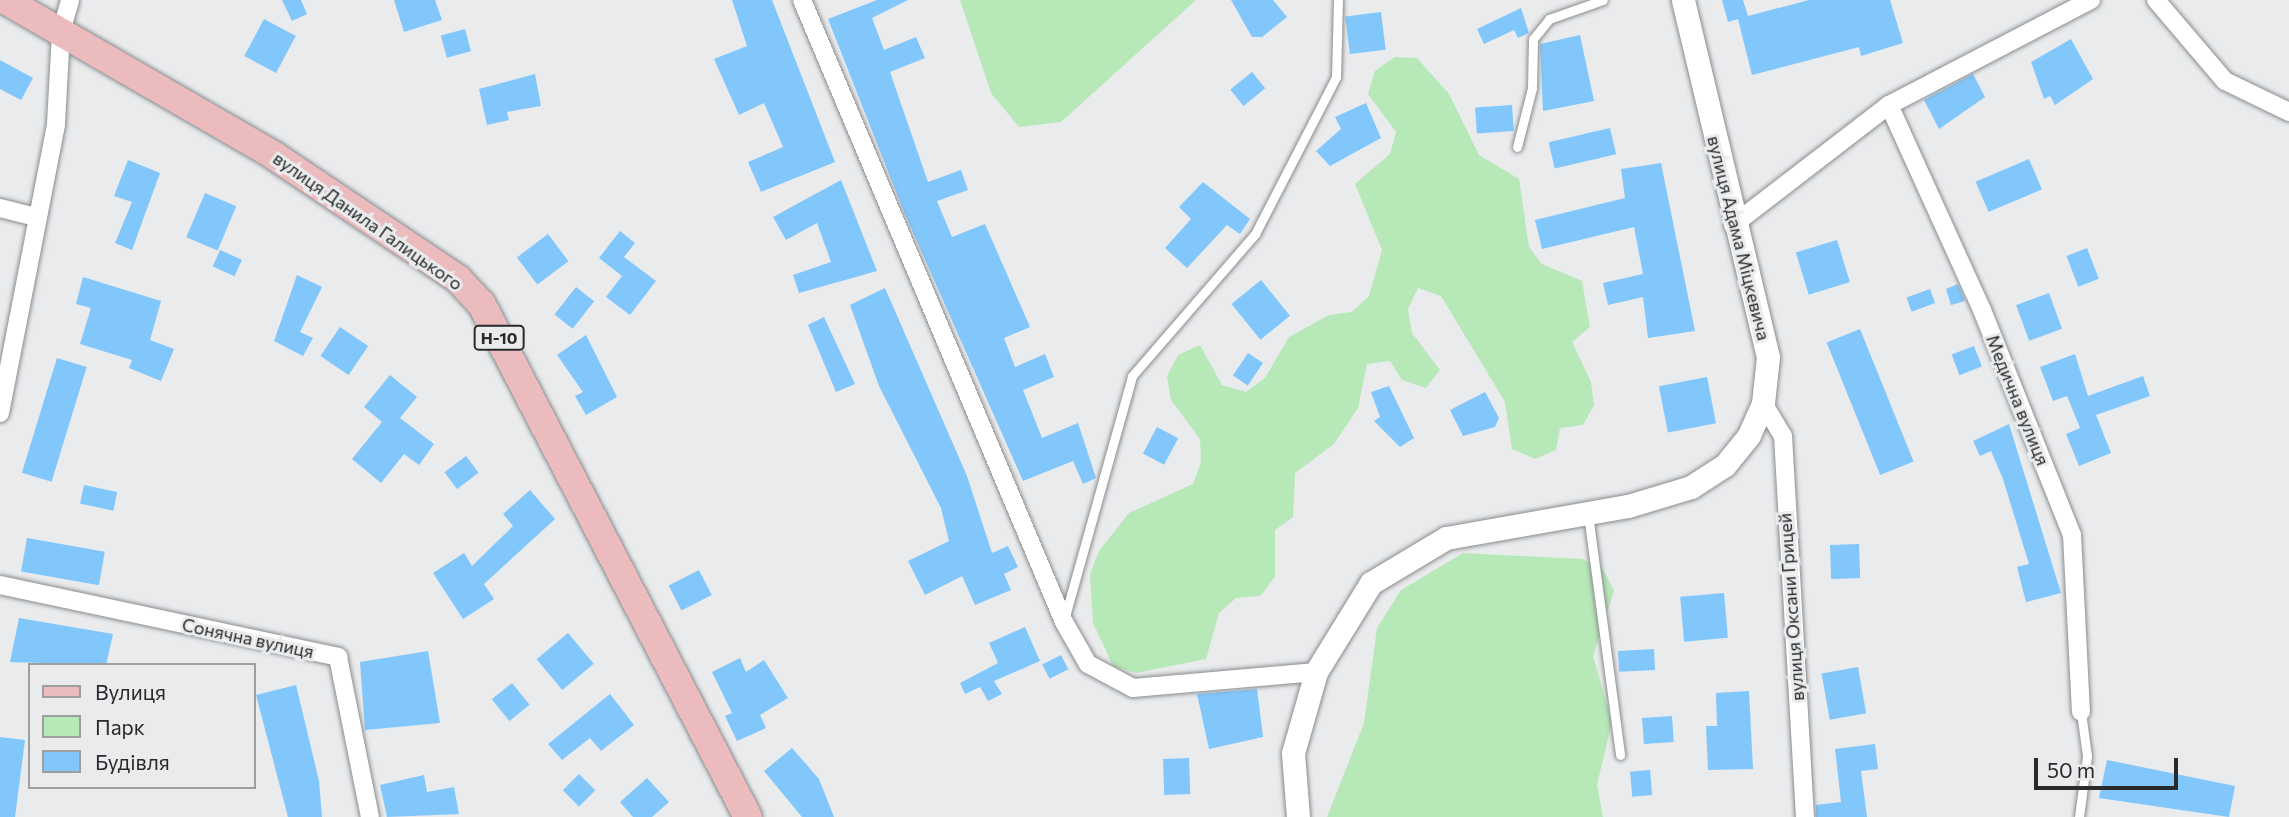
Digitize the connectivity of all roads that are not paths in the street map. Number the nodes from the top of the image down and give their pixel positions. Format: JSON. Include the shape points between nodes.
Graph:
{"nodes":[{"id":1,"x":5,"y":0,"type":"edge"},
{"id":2,"x":70,"y":0,"type":"edge"},
{"id":3,"x":802,"y":0,"type":"edge"},
{"id":4,"x":1338,"y":0,"type":"edge"},
{"id":5,"x":1603,"y":0,"type":"edge"},
{"id":6,"x":1684,"y":0,"type":"edge"},
{"id":7,"x":2091,"y":0,"type":"edge"},
{"id":8,"x":2156,"y":0,"type":"edge"},
{"id":9,"x":61,"y":32,"type":"junction"},
{"id":10,"x":1889,"y":106,"type":"junction"},
{"id":11,"x":2289,"y":112,"type":"edge"},
{"id":12,"x":1517,"y":147,"type":"dead end"},
{"id":13,"x":0,"y":208,"type":"edge"},
{"id":14,"x":36,"y":217,"type":"junction"},
{"id":15,"x":1733,"y":225,"type":"junction"},
{"id":16,"x":1763,"y":403,"type":"junction"},
{"id":17,"x":0,"y":413,"type":"edge"},
{"id":18,"x":1588,"y":514,"type":"junction"},
{"id":19,"x":0,"y":585,"type":"edge"},
{"id":20,"x":1064,"y":622,"type":"junction"},
{"id":21,"x":1316,"y":672,"type":"junction"},
{"id":22,"x":2081,"y":712,"type":"joint"},
{"id":23,"x":1620,"y":755,"type":"dead end"},
{"id":24,"x":370,"y":817,"type":"edge"},
{"id":25,"x":748,"y":817,"type":"edge"},
{"id":26,"x":1298,"y":817,"type":"edge"},
{"id":27,"x":1805,"y":817,"type":"edge"},
{"id":28,"x":2079,"y":817,"type":"edge"}],
"edges":[{"from":1,"to":9,"type":"main road","name":"вулиця Данила Галицького","number":"Н-10"},
{"from":2,"to":9,"type":"street"},
{"from":3,"to":20,"type":"street"},
{"from":4,"to":20,"type":"lane","via":[[1336,77],[1261,223],[1132,376]]},
{"from":5,"to":12,"type":"lane","via":[[1549,19],[1533,39],[1532,88]]},
{"from":6,"to":15,"type":"street","name":"вулиця Адама Міцкевича"},
{"from":7,"to":10,"type":"street"},
{"from":8,"to":11,"type":"street","via":[[2225,81]]},
{"from":9,"to":14,"type":"street","via":[[56,124]]},
{"from":9,"to":25,"type":"main road","name":"вулиця Данила Галицького","number":"Н-10","via":[[273,156],[458,279],[482,305]]},
{"from":10,"to":15,"type":"street"},
{"from":10,"to":22,"type":"street","name":"Медична вулиця","via":[[1982,310],[2071,535]]},
{"from":13,"to":14,"type":"street"},
{"from":14,"to":17,"type":"street"},
{"from":15,"to":16,"type":"street","name":"вулиця Адама Міцкевича","via":[[1768,357]]},
{"from":16,"to":18,"type":"street","name":"вулиця Адама Міцкевича","via":[[1725,465],[1691,487]]},
{"from":16,"to":27,"type":"street","name":"вулиця Оксани Грицей","via":[[1783,436]]},
{"from":18,"to":21,"type":"street","name":"вулиця Адама Міцкевича","via":[[1446,538],[1414,552],[1371,583]]},
{"from":18,"to":23,"type":"lane"},
{"from":19,"to":24,"type":"street","name":"Сонячна вулиця","via":[[338,657]]},
{"from":20,"to":21,"type":"street","via":[[1088,664],[1133,688]]},
{"from":21,"to":26,"type":"street","name":"вулиця Адама Міцкевича","via":[[1293,753]]},
{"from":22,"to":28,"type":"lane","via":[[2087,756]]}]}
